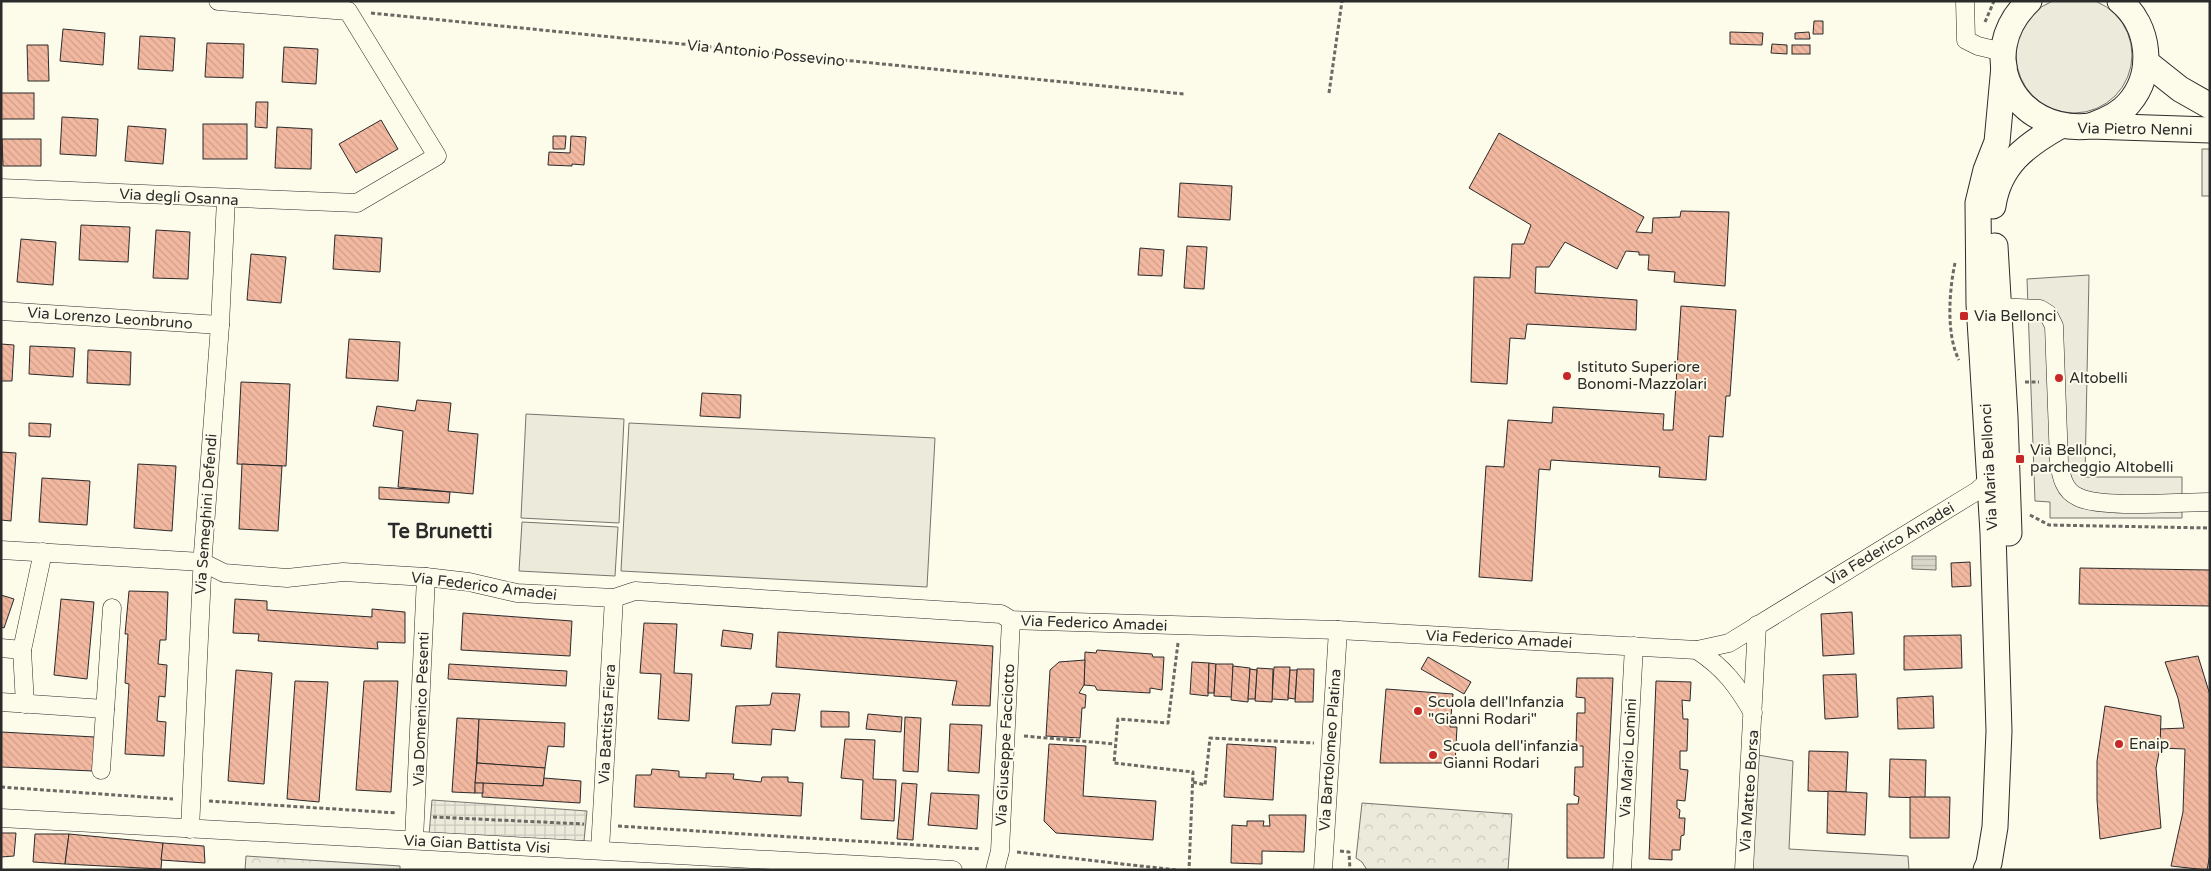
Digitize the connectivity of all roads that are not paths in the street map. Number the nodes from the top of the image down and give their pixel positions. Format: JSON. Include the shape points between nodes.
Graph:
{"nodes":[{"id":1,"x":218,"y":1,"type":"edge"},
{"id":2,"x":1965,"y":1,"type":"edge"},
{"id":3,"x":2029,"y":1,"type":"edge"},
{"id":4,"x":2125,"y":3,"type":"edge"},
{"id":5,"x":2004,"y":59,"type":"junction"},
{"id":6,"x":2146,"y":62,"type":"junction"},
{"id":7,"x":2210,"y":106,"type":"edge"},
{"id":8,"x":2060,"y":126,"type":"junction"},
{"id":9,"x":2091,"y":126,"type":"junction"},
{"id":10,"x":2210,"y":130,"type":"edge"},
{"id":11,"x":1,"y":188,"type":"edge"},
{"id":12,"x":226,"y":199,"type":"junction"},
{"id":13,"x":1998,"y":307,"type":"junction"},
{"id":14,"x":1,"y":311,"type":"edge"},
{"id":15,"x":220,"y":325,"type":"junction"},
{"id":16,"x":2005,"y":417,"type":"junction"},
{"id":17,"x":1989,"y":482,"type":"junction"},
{"id":18,"x":2210,"y":502,"type":"edge"},
{"id":19,"x":1,"y":550,"type":"edge"},
{"id":20,"x":43,"y":552,"type":"junction"},
{"id":21,"x":202,"y":562,"type":"junction"},
{"id":22,"x":426,"y":577,"type":"junction"},
{"id":23,"x":614,"y":598,"type":"junction"},
{"id":24,"x":112,"y":608,"type":"dead end"},
{"id":25,"x":1011,"y":620,"type":"junction"},
{"id":26,"x":1757,"y":626,"type":"junction"},
{"id":27,"x":1338,"y":630,"type":"junction"},
{"id":28,"x":1634,"y":646,"type":"junction"},
{"id":29,"x":1,"y":648,"type":"edge"},
{"id":30,"x":22,"y":650,"type":"junction"},
{"id":31,"x":1697,"y":650,"type":"junction"},
{"id":32,"x":1,"y":702,"type":"edge"},
{"id":33,"x":25,"y":704,"type":"junction"},
{"id":34,"x":105,"y":709,"type":"junction"},
{"id":35,"x":1754,"y":713,"type":"junction"},
{"id":36,"x":101,"y":770,"type":"dead end"},
{"id":37,"x":1,"y":818,"type":"edge"},
{"id":38,"x":190,"y":829,"type":"junction"},
{"id":39,"x":414,"y":840,"type":"junction"},
{"id":40,"x":600,"y":850,"type":"junction"},
{"id":41,"x":953,"y":870,"type":"edge"},
{"id":42,"x":995,"y":870,"type":"edge"},
{"id":43,"x":1323,"y":870,"type":"edge"},
{"id":44,"x":1622,"y":870,"type":"edge"},
{"id":45,"x":1744,"y":870,"type":"edge"},
{"id":46,"x":1986,"y":870,"type":"edge"},
{"id":47,"x":2003,"y":870,"type":"edge"}],
"edges":[{"from":1,"to":12,"type":"street","name":"Via degli Osanna","via":[[348,11],[437,156],[357,204]]},
{"from":2,"to":5,"type":"street","via":[[1966,40]]},
{"from":3,"to":5,"type":"street","name":"Via Maria Bellonci","via":[[2013,20],[2005,39]]},
{"from":4,"to":6,"type":"street","via":[[2144,37]]},
{"from":5,"to":8,"type":"street","via":[[2011,90],[2019,102],[2044,121]]},
{"from":5,"to":17,"type":"street","name":"Via Maria Bellonci","via":[[1997,142],[1978,203],[1979,304]]},
{"from":6,"to":7,"type":"street","name":"Via Pietro Nenni","via":[[2180,89]]},
{"from":6,"to":9,"type":"street","via":[[2143,77],[2130,102],[2119,112]]},
{"from":8,"to":9,"type":"street","name":"Via Pietro Nenni"},
{"from":8,"to":13,"type":"street","name":"Via Maria Bellonci","via":[[2022,151],[1996,188],[1993,208]]},
{"from":9,"to":10,"type":"street","name":"Via Pietro Nenni"},
{"from":11,"to":12,"type":"street","name":"Via degli Osanna"},
{"from":12,"to":15,"type":"street","name":"Via Semeghini Defendi"},
{"from":13,"to":16,"type":"street","name":"Via Maria Bellonci"},
{"from":13,"to":18,"type":"street","via":[[2040,309],[2048,314],[2054,326],[2059,462],[2062,481],[2077,497],[2103,503]]},
{"from":14,"to":15,"type":"street","name":"Via Lorenzo Leonbruno"},
{"from":15,"to":21,"type":"street","name":"Via Semeghini Defendi"},
{"from":16,"to":17,"type":"street","via":[[1997,438],[1998,469]]},
{"from":16,"to":47,"type":"street","name":"Via Maria Bellonci","via":[[2014,668],[2012,773],[2007,856]]},
{"from":17,"to":26,"type":"street","name":"Via Federico Amadei"},
{"from":17,"to":46,"type":"street","name":"Via Maria Bellonci","via":[[1999,730],[1994,827]]},
{"from":19,"to":20,"type":"street","name":"Via Federico Amadei"},
{"from":20,"to":21,"type":"street","name":"Via Federico Amadei"},
{"from":20,"to":30,"type":"street"},
{"from":21,"to":22,"type":"street","name":"Via Federico Amadei","via":[[224,573],[287,578],[343,572]]},
{"from":21,"to":38,"type":"street","name":"Via Semeghini Defendi"},
{"from":22,"to":23,"type":"street","name":"Via Federico Amadei","via":[[469,582],[517,593]]},
{"from":22,"to":39,"type":"street","name":"Via Domenico Pesenti"},
{"from":23,"to":25,"type":"street","name":"Via Federico Amadei","via":[[635,591],[1001,614]]},
{"from":23,"to":40,"type":"street","name":"Via Battista Fiera"},
{"from":24,"to":34,"type":"street"},
{"from":25,"to":27,"type":"street","name":"Via Federico Amadei"},
{"from":25,"to":42,"type":"street","name":"Via Giuseppe Facciotto","via":[[1000,851]]},
{"from":26,"to":31,"type":"street","name":"Via Federico Amadei","via":[[1729,643]]},
{"from":26,"to":35,"type":"street","name":"Via Matteo Borsa"},
{"from":27,"to":28,"type":"street","name":"Via Federico Amadei"},
{"from":27,"to":43,"type":"street","name":"Via Bartolomeo Platina"},
{"from":28,"to":31,"type":"street","name":"Via Federico Amadei"},
{"from":28,"to":44,"type":"street","name":"Via Mario Lomini"},
{"from":29,"to":30,"type":"street"},
{"from":30,"to":33,"type":"street"},
{"from":31,"to":35,"type":"street","name":"Via Matteo Borsa","via":[[1729,676]]},
{"from":32,"to":33,"type":"street"},
{"from":33,"to":34,"type":"street"},
{"from":34,"to":36,"type":"street"},
{"from":35,"to":45,"type":"street","name":"Via Matteo Borsa"},
{"from":37,"to":38,"type":"street","name":"Via Gian Battista Visi"},
{"from":38,"to":39,"type":"street","name":"Via Gian Battista Visi"},
{"from":39,"to":40,"type":"street","name":"Via Gian Battista Visi"},
{"from":40,"to":41,"type":"street","name":"Via Gian Battista Visi"}]}
